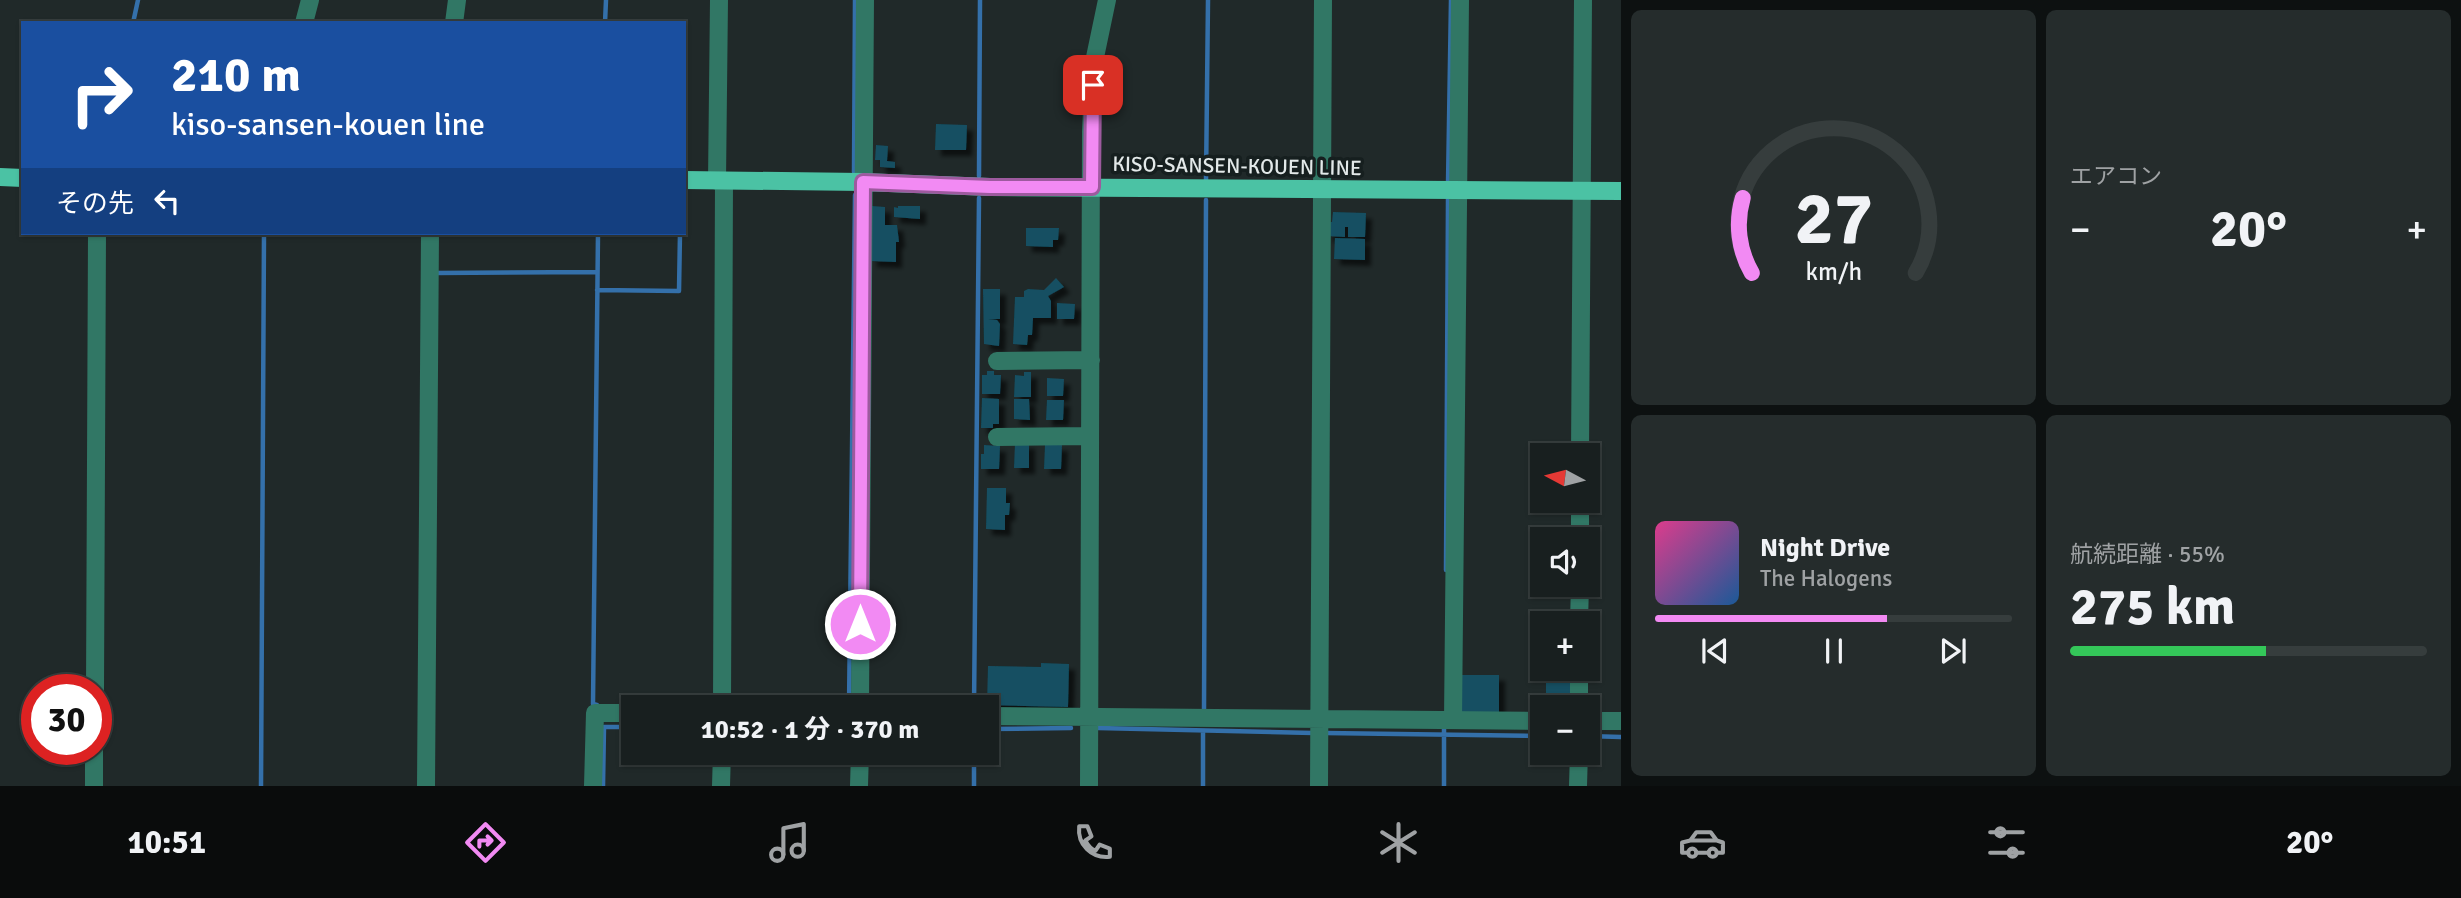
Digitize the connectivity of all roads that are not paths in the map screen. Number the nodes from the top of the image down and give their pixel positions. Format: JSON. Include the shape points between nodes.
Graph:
{"nodes":[{"id":1,"x":310,"y":0,"type":"edge"},
{"id":2,"x":457,"y":0,"type":"edge"},
{"id":3,"x":719,"y":0,"type":"edge"},
{"id":4,"x":865,"y":0,"type":"edge"},
{"id":5,"x":1098,"y":0,"type":"edge"},
{"id":6,"x":1107,"y":0,"type":"edge"},
{"id":7,"x":1323,"y":0,"type":"edge"},
{"id":8,"x":1460,"y":0,"type":"edge"},
{"id":9,"x":1583,"y":0,"type":"edge"},
{"id":10,"x":305,"y":21,"type":"edge"},
{"id":11,"x":454,"y":21,"type":"edge"},
{"id":12,"x":1101,"y":24,"type":"junction"},
{"id":13,"x":0,"y":177,"type":"edge"},
{"id":14,"x":21,"y":178,"type":"edge"},
{"id":15,"x":686,"y":180,"type":"edge"},
{"id":16,"x":720,"y":181,"type":"junction"},
{"id":17,"x":863,"y":182,"type":"junction"},
{"id":18,"x":1092,"y":187,"type":"junction"},
{"id":19,"x":1323,"y":190,"type":"junction"},
{"id":20,"x":1457,"y":190,"type":"junction"},
{"id":21,"x":1582,"y":191,"type":"junction"},
{"id":22,"x":1621,"y":191,"type":"edge"},
{"id":23,"x":97,"y":235,"type":"edge"},
{"id":24,"x":430,"y":235,"type":"edge"},
{"id":25,"x":1091,"y":360,"type":"junction"},
{"id":26,"x":997,"y":361,"type":"dead end"},
{"id":27,"x":1090,"y":436,"type":"junction"},
{"id":28,"x":997,"y":437,"type":"dead end"},
{"id":29,"x":1580,"y":443,"type":"edge"},
{"id":30,"x":94,"y":674,"type":"edge"},
{"id":31,"x":722,"y":695,"type":"edge"},
{"id":32,"x":860,"y":695,"type":"edge"},
{"id":33,"x":621,"y":713,"type":"edge"},
{"id":34,"x":999,"y":716,"type":"edge"},
{"id":35,"x":1090,"y":718,"type":"junction"},
{"id":36,"x":1320,"y":720,"type":"junction"},
{"id":37,"x":1453,"y":720,"type":"junction"},
{"id":38,"x":1530,"y":721,"type":"edge"},
{"id":39,"x":1600,"y":721,"type":"edge"},
{"id":40,"x":1621,"y":721,"type":"edge"},
{"id":41,"x":94,"y":765,"type":"edge"},
{"id":42,"x":722,"y":765,"type":"edge"},
{"id":43,"x":860,"y":765,"type":"edge"},
{"id":44,"x":1578,"y":765,"type":"edge"},
{"id":45,"x":94,"y":786,"type":"edge"},
{"id":46,"x":426,"y":786,"type":"edge"},
{"id":47,"x":593,"y":786,"type":"edge"},
{"id":48,"x":721,"y":786,"type":"edge"},
{"id":49,"x":859,"y":786,"type":"edge"},
{"id":50,"x":1090,"y":786,"type":"edge"},
{"id":51,"x":1319,"y":786,"type":"edge"},
{"id":52,"x":1578,"y":786,"type":"edge"}],
"edges":[{"from":1,"to":10,"type":"street"},
{"from":2,"to":11,"type":"street"},
{"from":3,"to":16,"type":"street"},
{"from":4,"to":17,"type":"street"},
{"from":5,"to":12,"type":"street"},
{"from":6,"to":12,"type":"street"},
{"from":7,"to":19,"type":"street"},
{"from":8,"to":20,"type":"street"},
{"from":9,"to":21,"type":"street"},
{"from":12,"to":18,"type":"street","via":[[1094,62]]},
{"from":13,"to":14,"type":"main road"},
{"from":15,"to":16,"type":"main road","name":"KISO-SANSEN-KOUEN LINE"},
{"from":16,"to":17,"type":"main road","name":"KISO-SANSEN-KOUEN LINE"},
{"from":16,"to":31,"type":"street"},
{"from":17,"to":18,"type":"main road","name":"KISO-SANSEN-KOUEN LINE"},
{"from":17,"to":32,"type":"street"},
{"from":18,"to":19,"type":"main road","name":"KISO-SANSEN-KOUEN LINE"},
{"from":18,"to":25,"type":"street"},
{"from":19,"to":20,"type":"main road","name":"KISO-SANSEN-KOUEN LINE"},
{"from":19,"to":36,"type":"street"},
{"from":20,"to":21,"type":"main road","name":"KISO-SANSEN-KOUEN LINE"},
{"from":20,"to":37,"type":"street"},
{"from":21,"to":22,"type":"main road","name":"KISO-SANSEN-KOUEN LINE"},
{"from":21,"to":29,"type":"street"},
{"from":23,"to":30,"type":"street"},
{"from":24,"to":46,"type":"street"},
{"from":25,"to":26,"type":"street"},
{"from":25,"to":27,"type":"street"},
{"from":27,"to":28,"type":"street"},
{"from":27,"to":35,"type":"street"},
{"from":33,"to":47,"type":"street","via":[[595,713]]},
{"from":34,"to":35,"type":"street"},
{"from":35,"to":36,"type":"street"},
{"from":35,"to":50,"type":"street"},
{"from":36,"to":37,"type":"street"},
{"from":36,"to":51,"type":"street"},
{"from":37,"to":38,"type":"street"},
{"from":39,"to":40,"type":"street"},
{"from":41,"to":45,"type":"street"},
{"from":42,"to":48,"type":"street"},
{"from":43,"to":49,"type":"street"},
{"from":44,"to":52,"type":"street"}]}
